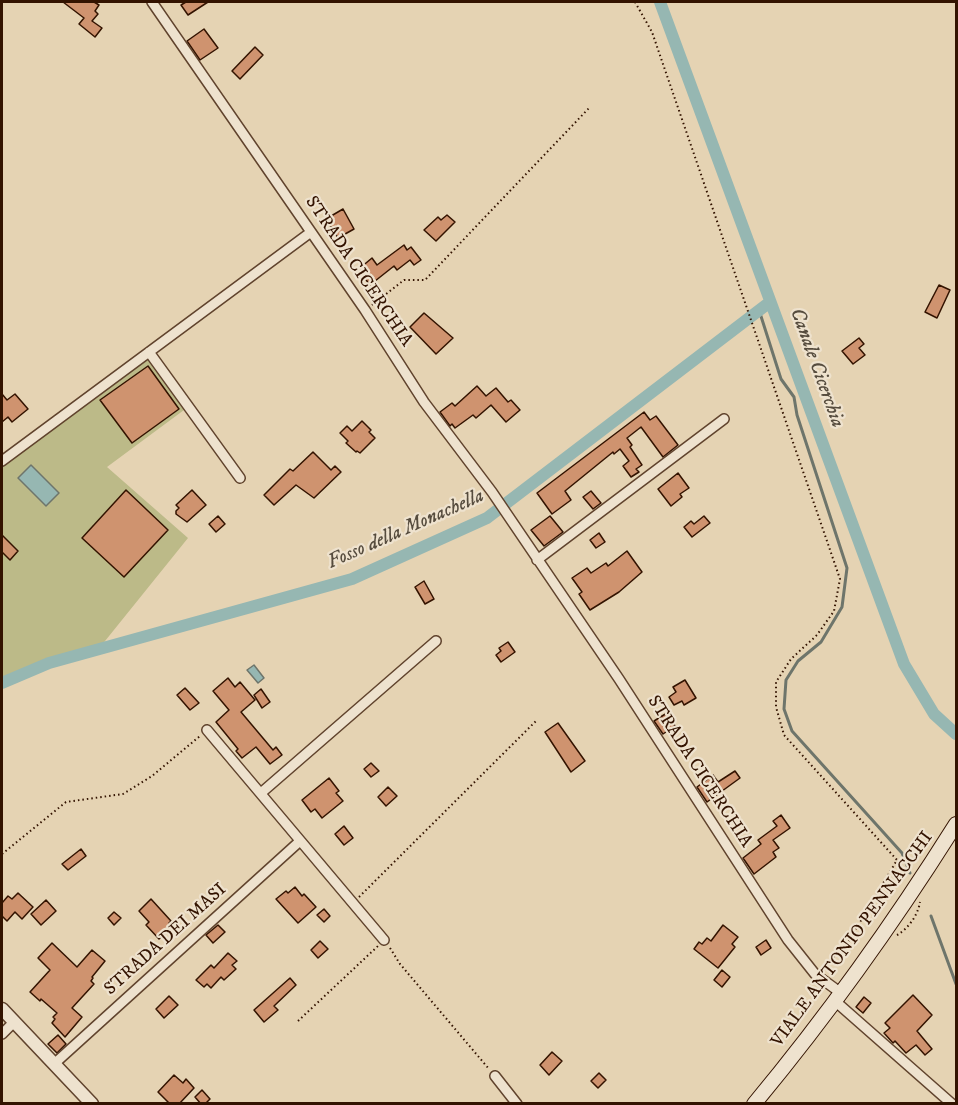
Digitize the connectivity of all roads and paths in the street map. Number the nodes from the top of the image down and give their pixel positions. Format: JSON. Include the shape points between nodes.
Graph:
{"nodes":[{"id":1,"x":152,"y":2,"type":"edge"},
{"id":2,"x":635,"y":2,"type":"edge"},
{"id":3,"x":590,"y":107,"type":"dead end"},
{"id":4,"x":311,"y":232,"type":"junction"},
{"id":5,"x":365,"y":310,"type":"junction"},
{"id":6,"x":149,"y":352,"type":"junction"},
{"id":7,"x":724,"y":419,"type":"dead end"},
{"id":8,"x":2,"y":461,"type":"edge"},
{"id":9,"x":240,"y":478,"type":"dead end"},
{"id":10,"x":537,"y":560,"type":"junction"},
{"id":11,"x":436,"y":641,"type":"dead end"},
{"id":12,"x":537,"y":720,"type":"dead end"},
{"id":13,"x":207,"y":730,"type":"joint"},
{"id":14,"x":261,"y":793,"type":"junction"},
{"id":15,"x":957,"y":824,"type":"edge"},
{"id":16,"x":300,"y":841,"type":"junction"},
{"id":17,"x":2,"y":854,"type":"edge"},
{"id":18,"x":353,"y":903,"type":"junction"},
{"id":19,"x":384,"y":940,"type":"junction"},
{"id":20,"x":815,"y":974,"type":"junction"},
{"id":21,"x":838,"y":997,"type":"junction"},
{"id":22,"x":2,"y":1010,"type":"edge"},
{"id":23,"x":298,"y":1021,"type":"dead end"},
{"id":24,"x":14,"y":1022,"type":"junction"},
{"id":25,"x":2,"y":1034,"type":"edge"},
{"id":26,"x":54,"y":1064,"type":"junction"},
{"id":27,"x":495,"y":1076,"type":"joint"},
{"id":28,"x":92,"y":1104,"type":"edge"},
{"id":29,"x":518,"y":1104,"type":"edge"},
{"id":30,"x":754,"y":1104,"type":"edge"},
{"id":31,"x":952,"y":1104,"type":"edge"}],
"edges":[{"from":1,"to":4,"type":"street","name":"STRADA CICERCHIA"},
{"from":2,"to":20,"type":"path","via":[[651,32],[840,579],[834,611],[776,682],[776,707],[784,735],[897,860],[846,944]]},
{"from":3,"to":5,"type":"path","via":[[425,280],[404,280]]},
{"from":4,"to":5,"type":"street","name":"STRADA CICERCHIA"},
{"from":4,"to":6,"type":"street"},
{"from":5,"to":10,"type":"street","name":"STRADA CICERCHIA","via":[[430,411],[492,492]]},
{"from":6,"to":8,"type":"street"},
{"from":6,"to":9,"type":"street"},
{"from":7,"to":10,"type":"street"},
{"from":10,"to":20,"type":"street","name":"STRADA CICERCHIA","via":[[788,940]]},
{"from":11,"to":14,"type":"street"},
{"from":12,"to":18,"type":"path"},
{"from":13,"to":14,"type":"street"},
{"from":13,"to":17,"type":"path","via":[[152,776],[123,794],[66,802]]},
{"from":14,"to":16,"type":"street"},
{"from":15,"to":21,"type":"main road","name":"VIALE ANTONIO PENNACCHI"},
{"from":16,"to":18,"type":"street"},
{"from":16,"to":26,"type":"street","name":"STRADA DEI MASI"},
{"from":18,"to":19,"type":"street"},
{"from":19,"to":23,"type":"path"},
{"from":19,"to":27,"type":"path"},
{"from":20,"to":21,"type":"street","name":"STRADA CICERCHIA"},
{"from":21,"to":30,"type":"main road","name":"VIALE ANTONIO PENNACCHI"},
{"from":21,"to":31,"type":"street","name":"STRADA CICERCHIA"},
{"from":22,"to":24,"type":"street"},
{"from":24,"to":25,"type":"street"},
{"from":24,"to":26,"type":"street"},
{"from":26,"to":28,"type":"street"},
{"from":27,"to":29,"type":"street"}]}
